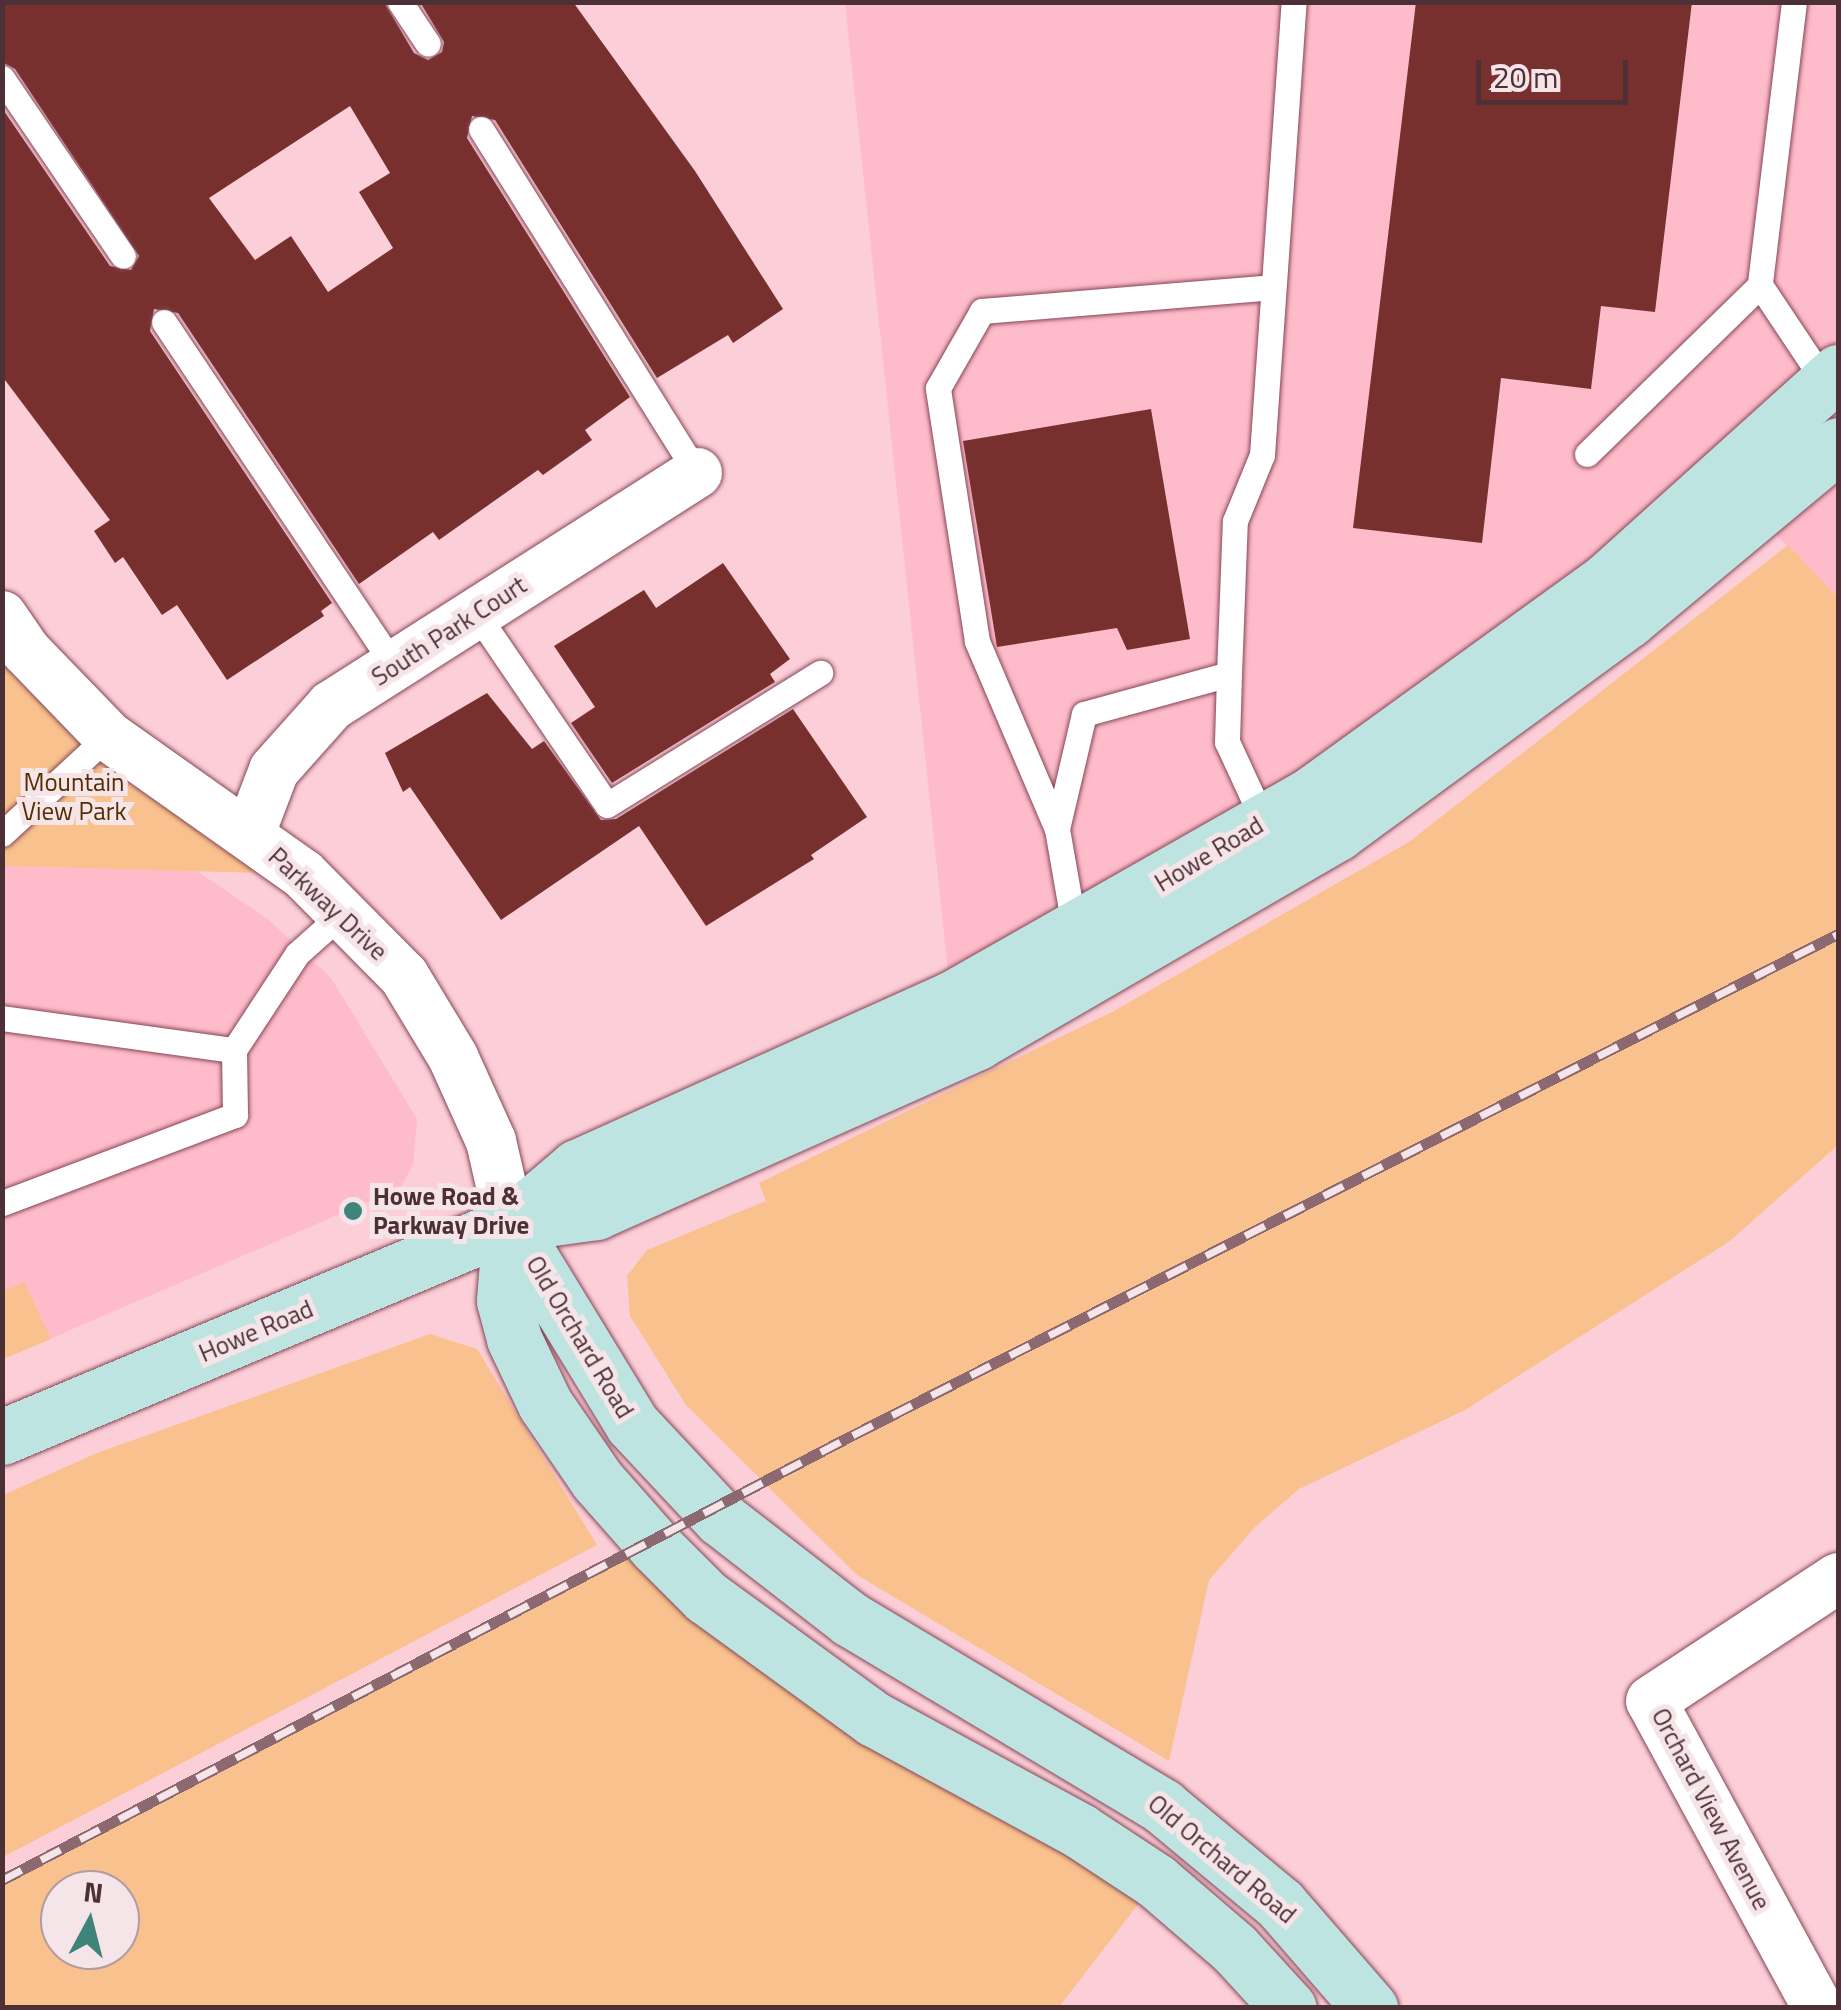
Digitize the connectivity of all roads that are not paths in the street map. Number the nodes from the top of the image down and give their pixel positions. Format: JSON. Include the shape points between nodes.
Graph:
{"nodes":[{"id":1,"x":400,"y":2,"type":"edge"},
{"id":2,"x":1294,"y":2,"type":"edge"},
{"id":3,"x":1794,"y":2,"type":"edge"},
{"id":4,"x":428,"y":44,"type":"dead end"},
{"id":5,"x":2,"y":78,"type":"edge"},
{"id":6,"x":481,"y":129,"type":"dead end"},
{"id":7,"x":124,"y":256,"type":"dead end"},
{"id":8,"x":1760,"y":285,"type":"junction"},
{"id":9,"x":1271,"y":287,"type":"junction"},
{"id":10,"x":164,"y":322,"type":"dead end"},
{"id":11,"x":1832,"y":378,"type":"edge"},
{"id":12,"x":1838,"y":446,"type":"edge"},
{"id":13,"x":1587,"y":454,"type":"dead end"},
{"id":14,"x":697,"y":473,"type":"joint"},
{"id":15,"x":476,"y":613,"type":"junction"},
{"id":16,"x":2,"y":616,"type":"edge"},
{"id":17,"x":394,"y":666,"type":"junction"},
{"id":18,"x":820,"y":673,"type":"dead end"},
{"id":19,"x":1229,"y":674,"type":"junction"},
{"id":20,"x":108,"y":736,"type":"junction"},
{"id":21,"x":1264,"y":822,"type":"junction"},
{"id":22,"x":1057,"y":829,"type":"junction"},
{"id":23,"x":2,"y":834,"type":"edge"},
{"id":24,"x":250,"y":834,"type":"junction"},
{"id":25,"x":344,"y":912,"type":"junction"},
{"id":26,"x":1076,"y":932,"type":"junction"},
{"id":27,"x":2,"y":1018,"type":"edge"},
{"id":28,"x":234,"y":1050,"type":"junction"},
{"id":29,"x":2,"y":1202,"type":"edge"},
{"id":30,"x":510,"y":1224,"type":"junction"},
{"id":31,"x":2,"y":1437,"type":"edge"},
{"id":32,"x":1838,"y":1578,"type":"edge"},
{"id":33,"x":1289,"y":2008,"type":"edge"},
{"id":34,"x":1370,"y":2008,"type":"edge"},
{"id":35,"x":1818,"y":2008,"type":"edge"}],
"edges":[{"from":1,"to":4,"type":"lane"},
{"from":2,"to":9,"type":"lane"},
{"from":3,"to":8,"type":"lane"},
{"from":5,"to":7,"type":"lane"},
{"from":6,"to":14,"type":"lane"},
{"from":8,"to":11,"type":"lane"},
{"from":8,"to":13,"type":"lane"},
{"from":9,"to":19,"type":"lane","via":[[1262,454],[1235,521]]},
{"from":9,"to":22,"type":"lane","via":[[982,311],[938,388],[977,641]]},
{"from":10,"to":17,"type":"lane"},
{"from":11,"to":21,"type":"street","name":"Howe Road","via":[[1607,580]]},
{"from":12,"to":30,"type":"street","name":"Howe Road","via":[[1628,620],[1337,833],[1122,964],[977,1042],[596,1212]]},
{"from":14,"to":15,"type":"street","name":"South Park Court"},
{"from":15,"to":17,"type":"street","name":"South Park Court"},
{"from":15,"to":18,"type":"lane","via":[[607,805]]},
{"from":16,"to":20,"type":"street","name":"Parkway Drive","via":[[26,651]]},
{"from":17,"to":24,"type":"street","name":"South Park Court","via":[[331,706],[274,770]]},
{"from":19,"to":21,"type":"lane","via":[[1227,742]]},
{"from":19,"to":22,"type":"lane","via":[[1084,714]]},
{"from":20,"to":23,"type":"lane"},
{"from":20,"to":24,"type":"street","name":"Parkway Drive"},
{"from":21,"to":26,"type":"street","name":"Howe Road"},
{"from":22,"to":26,"type":"lane"},
{"from":24,"to":25,"type":"street","name":"Parkway Drive"},
{"from":25,"to":28,"type":"lane","via":[[297,954]]},
{"from":25,"to":30,"type":"street","name":"Parkway Drive","via":[[404,976],[454,1057],[491,1141]]},
{"from":26,"to":30,"type":"street","name":"Howe Road","via":[[951,998],[577,1167]]},
{"from":27,"to":28,"type":"lane"},
{"from":28,"to":29,"type":"lane","via":[[235,1116]]},
{"from":30,"to":31,"type":"street","name":"Howe Road"},
{"from":30,"to":33,"type":"street","name":"Old Orchard Road","via":[[504,1301],[537,1388],[597,1480],[668,1560],[771,1648],[874,1719],[1080,1831],[1156,1881],[1234,1948]]},
{"from":30,"to":34,"type":"street","name":"Old Orchard Road","via":[[632,1424],[721,1518],[779,1570],[850,1618],[1135,1786],[1280,1904]]},
{"from":32,"to":35,"type":"street","name":"Orchard View Avenue","via":[[1651,1701]]}]}
